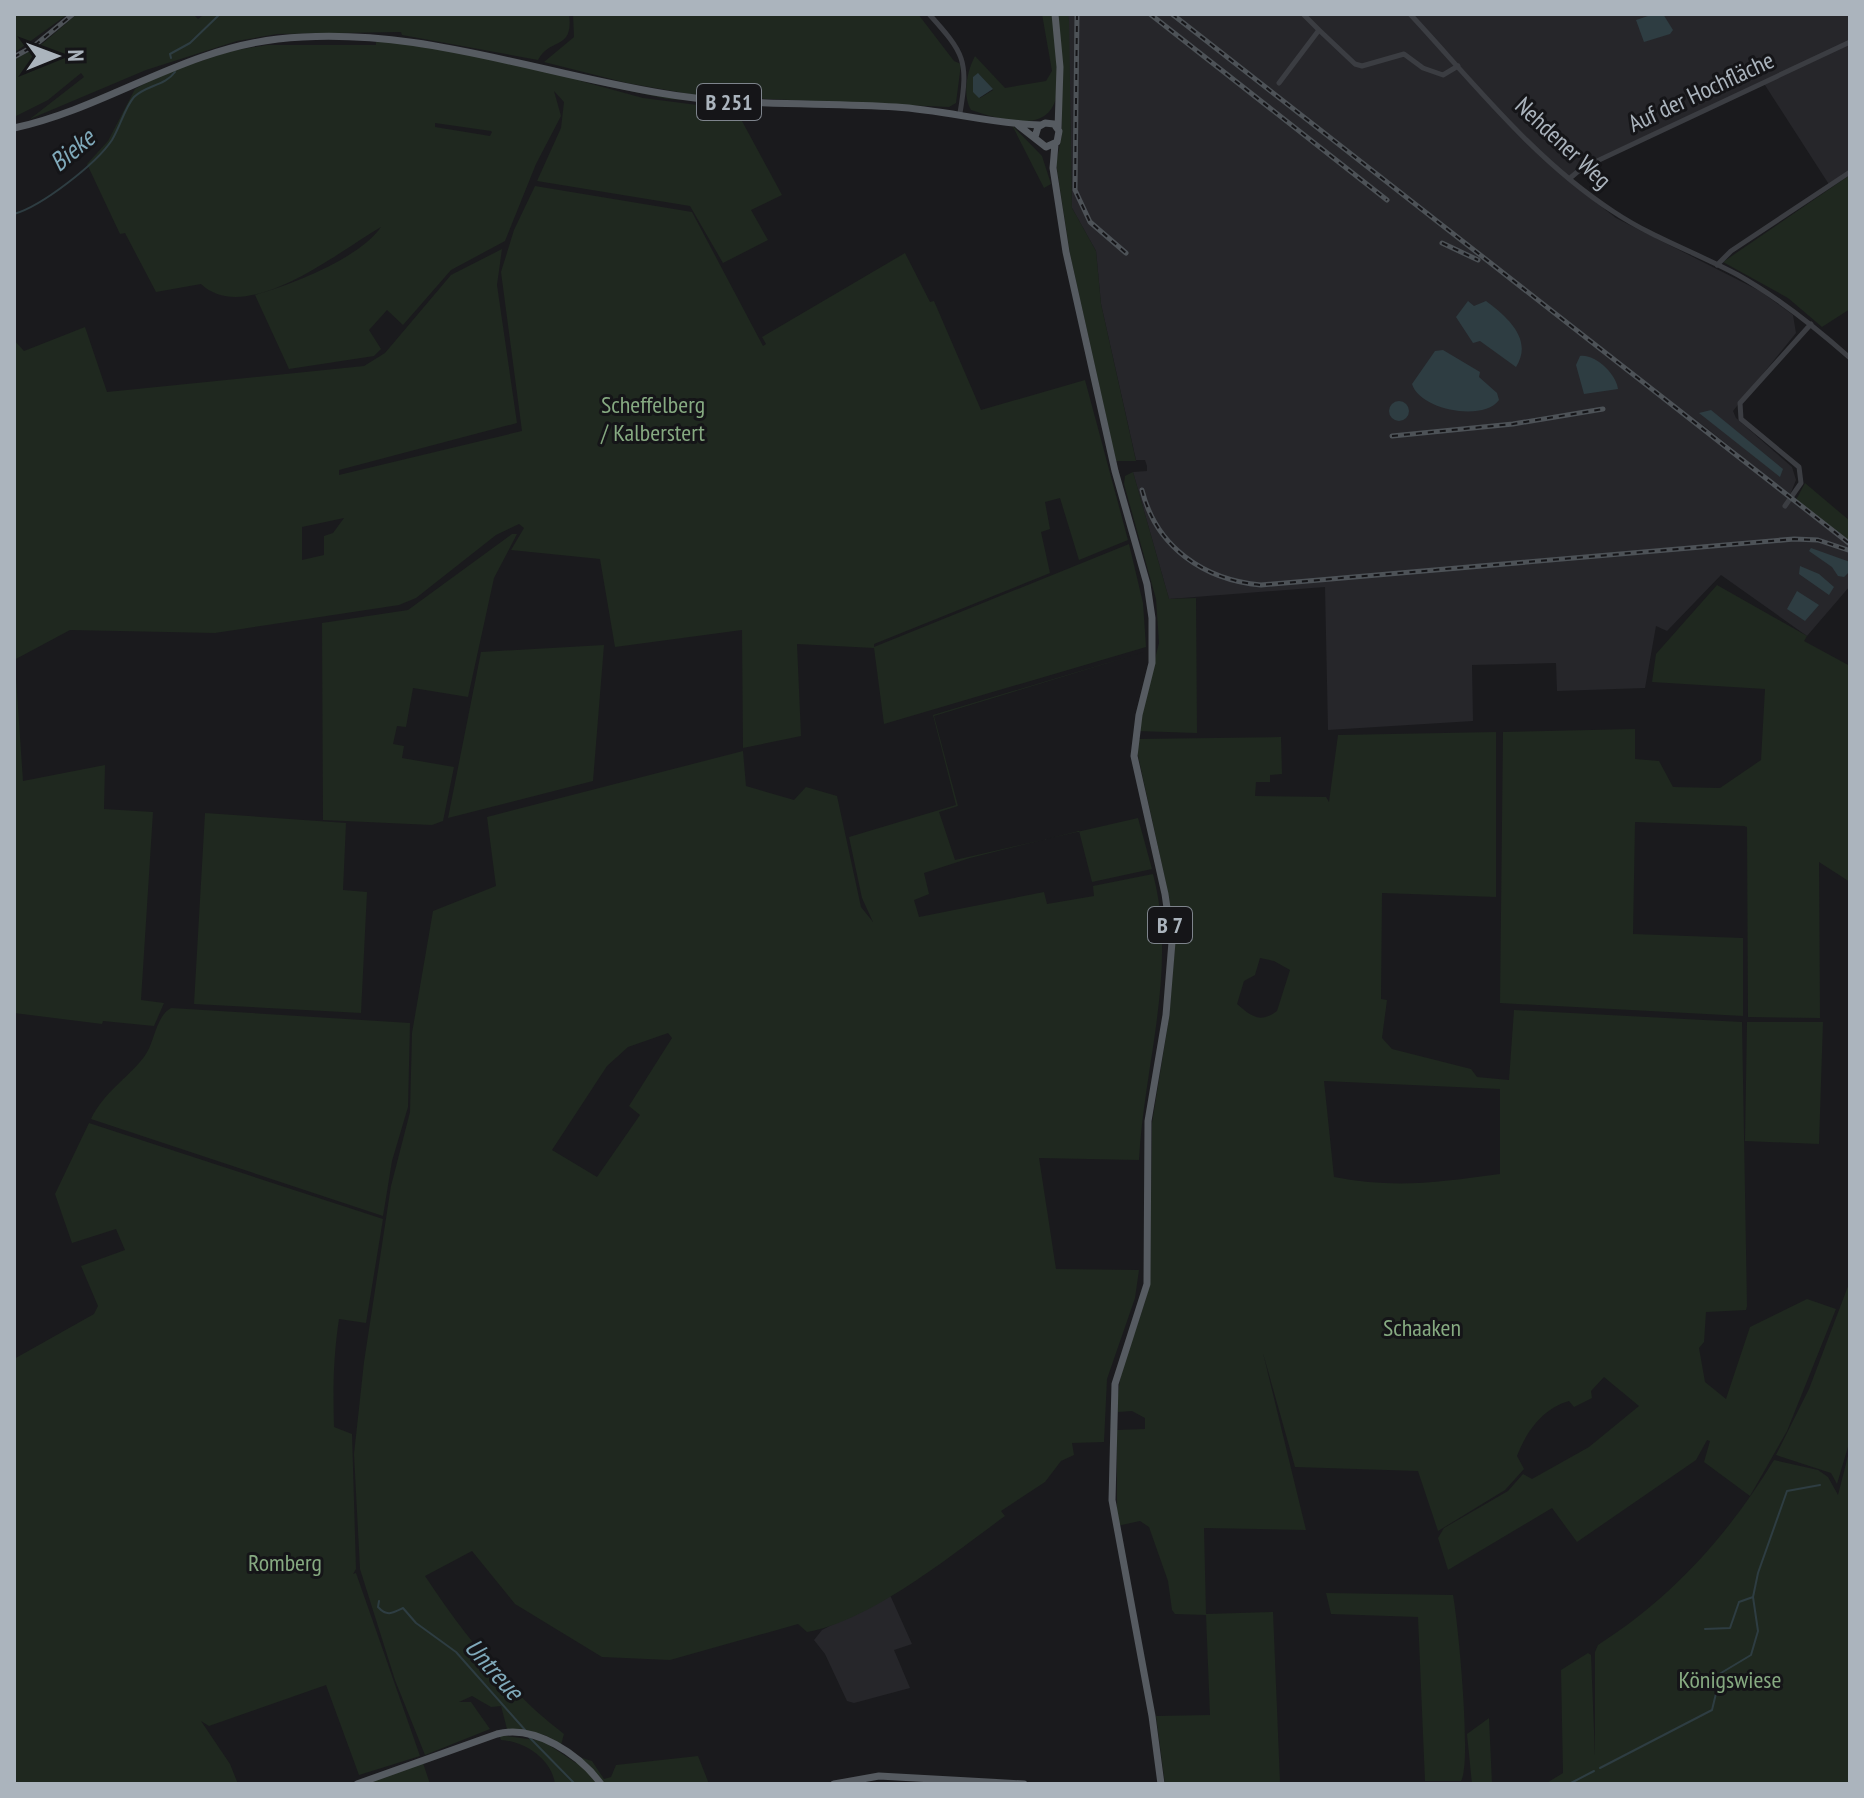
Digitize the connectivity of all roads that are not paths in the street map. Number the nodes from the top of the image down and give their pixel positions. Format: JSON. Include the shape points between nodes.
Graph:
{"nodes":[{"id":1,"x":929,"y":14,"type":"edge"},
{"id":2,"x":1055,"y":14,"type":"edge"},
{"id":3,"x":1303,"y":14,"type":"edge"},
{"id":4,"x":1410,"y":14,"type":"edge"},
{"id":5,"x":1319,"y":30,"type":"junction"},
{"id":6,"x":1850,"y":42,"type":"edge"},
{"id":7,"x":1458,"y":66,"type":"junction"},
{"id":8,"x":1279,"y":83,"type":"dead end"},
{"id":9,"x":1057,"y":107,"type":"junction"},
{"id":10,"x":960,"y":113,"type":"junction"},
{"id":11,"x":1016,"y":124,"type":"junction"},
{"id":12,"x":1043,"y":124,"type":"junction"},
{"id":13,"x":14,"y":128,"type":"edge"},
{"id":14,"x":1058,"y":129,"type":"junction"},
{"id":15,"x":1035,"y":137,"type":"junction"},
{"id":16,"x":1055,"y":144,"type":"junction"},
{"id":17,"x":1042,"y":146,"type":"junction"},
{"id":18,"x":1053,"y":168,"type":"junction"},
{"id":19,"x":1850,"y":172,"type":"edge"},
{"id":20,"x":1569,"y":179,"type":"junction"},
{"id":21,"x":1717,"y":265,"type":"junction"},
{"id":22,"x":1811,"y":324,"type":"junction"},
{"id":23,"x":1850,"y":358,"type":"edge"},
{"id":24,"x":1785,"y":506,"type":"dead end"},
{"id":25,"x":357,"y":1784,"type":"edge"},
{"id":26,"x":601,"y":1784,"type":"edge"},
{"id":27,"x":834,"y":1784,"type":"edge"},
{"id":28,"x":1024,"y":1784,"type":"edge"},
{"id":29,"x":1161,"y":1784,"type":"edge"}],
"edges":[{"from":1,"to":10,"type":"street","via":[[963,57]]},
{"from":2,"to":9,"type":"main road","number":"B 7"},
{"from":3,"to":5,"type":"street"},
{"from":4,"to":7,"type":"street","name":"Nehdener Weg"},
{"from":5,"to":7,"type":"street","via":[[1362,66],[1404,54],[1443,75]]},
{"from":5,"to":8,"type":"street"},
{"from":6,"to":20,"type":"street","name":"Auf der Hochfläche","via":[[1582,168]]},
{"from":7,"to":20,"type":"street","name":"Nehdener Weg"},
{"from":9,"to":12,"type":"main road"},
{"from":9,"to":14,"type":"main road","number":"B 7"},
{"from":10,"to":11,"type":"main road","number":"B 251"},
{"from":10,"to":13,"type":"main road","number":"B 251","via":[[700,99],[396,40],[339,36],[278,39],[197,57]]},
{"from":11,"to":12,"type":"main road","number":"B 251"},
{"from":11,"to":15,"type":"main road","number":"B 251"},
{"from":12,"to":14,"type":"main road"},
{"from":12,"to":15,"type":"main road"},
{"from":14,"to":16,"type":"main road","number":"B 7"},
{"from":15,"to":17,"type":"main road","number":"B 7"},
{"from":16,"to":17,"type":"main road"},
{"from":16,"to":18,"type":"main road","number":"B 7"},
{"from":17,"to":18,"type":"main road","number":"B 7"},
{"from":18,"to":29,"type":"main road","number":"B 7","via":[[1069,264],[1152,618],[1152,663],[1134,756],[1172,942],[1148,1121],[1147,1284],[1115,1384],[1112,1500]]},
{"from":19,"to":21,"type":"street"},
{"from":20,"to":21,"type":"street","name":"Nehdener Weg","via":[[1634,224]]},
{"from":21,"to":22,"type":"street","name":"Nehdener Weg"},
{"from":22,"to":23,"type":"street","name":"Nehdener Weg"},
{"from":22,"to":24,"type":"street","via":[[1738,411],[1799,467],[1801,483]]},
{"from":25,"to":26,"type":"main road","via":[[497,1734],[528,1733],[580,1762]]},
{"from":27,"to":28,"type":"main road","via":[[879,1776]]}]}
